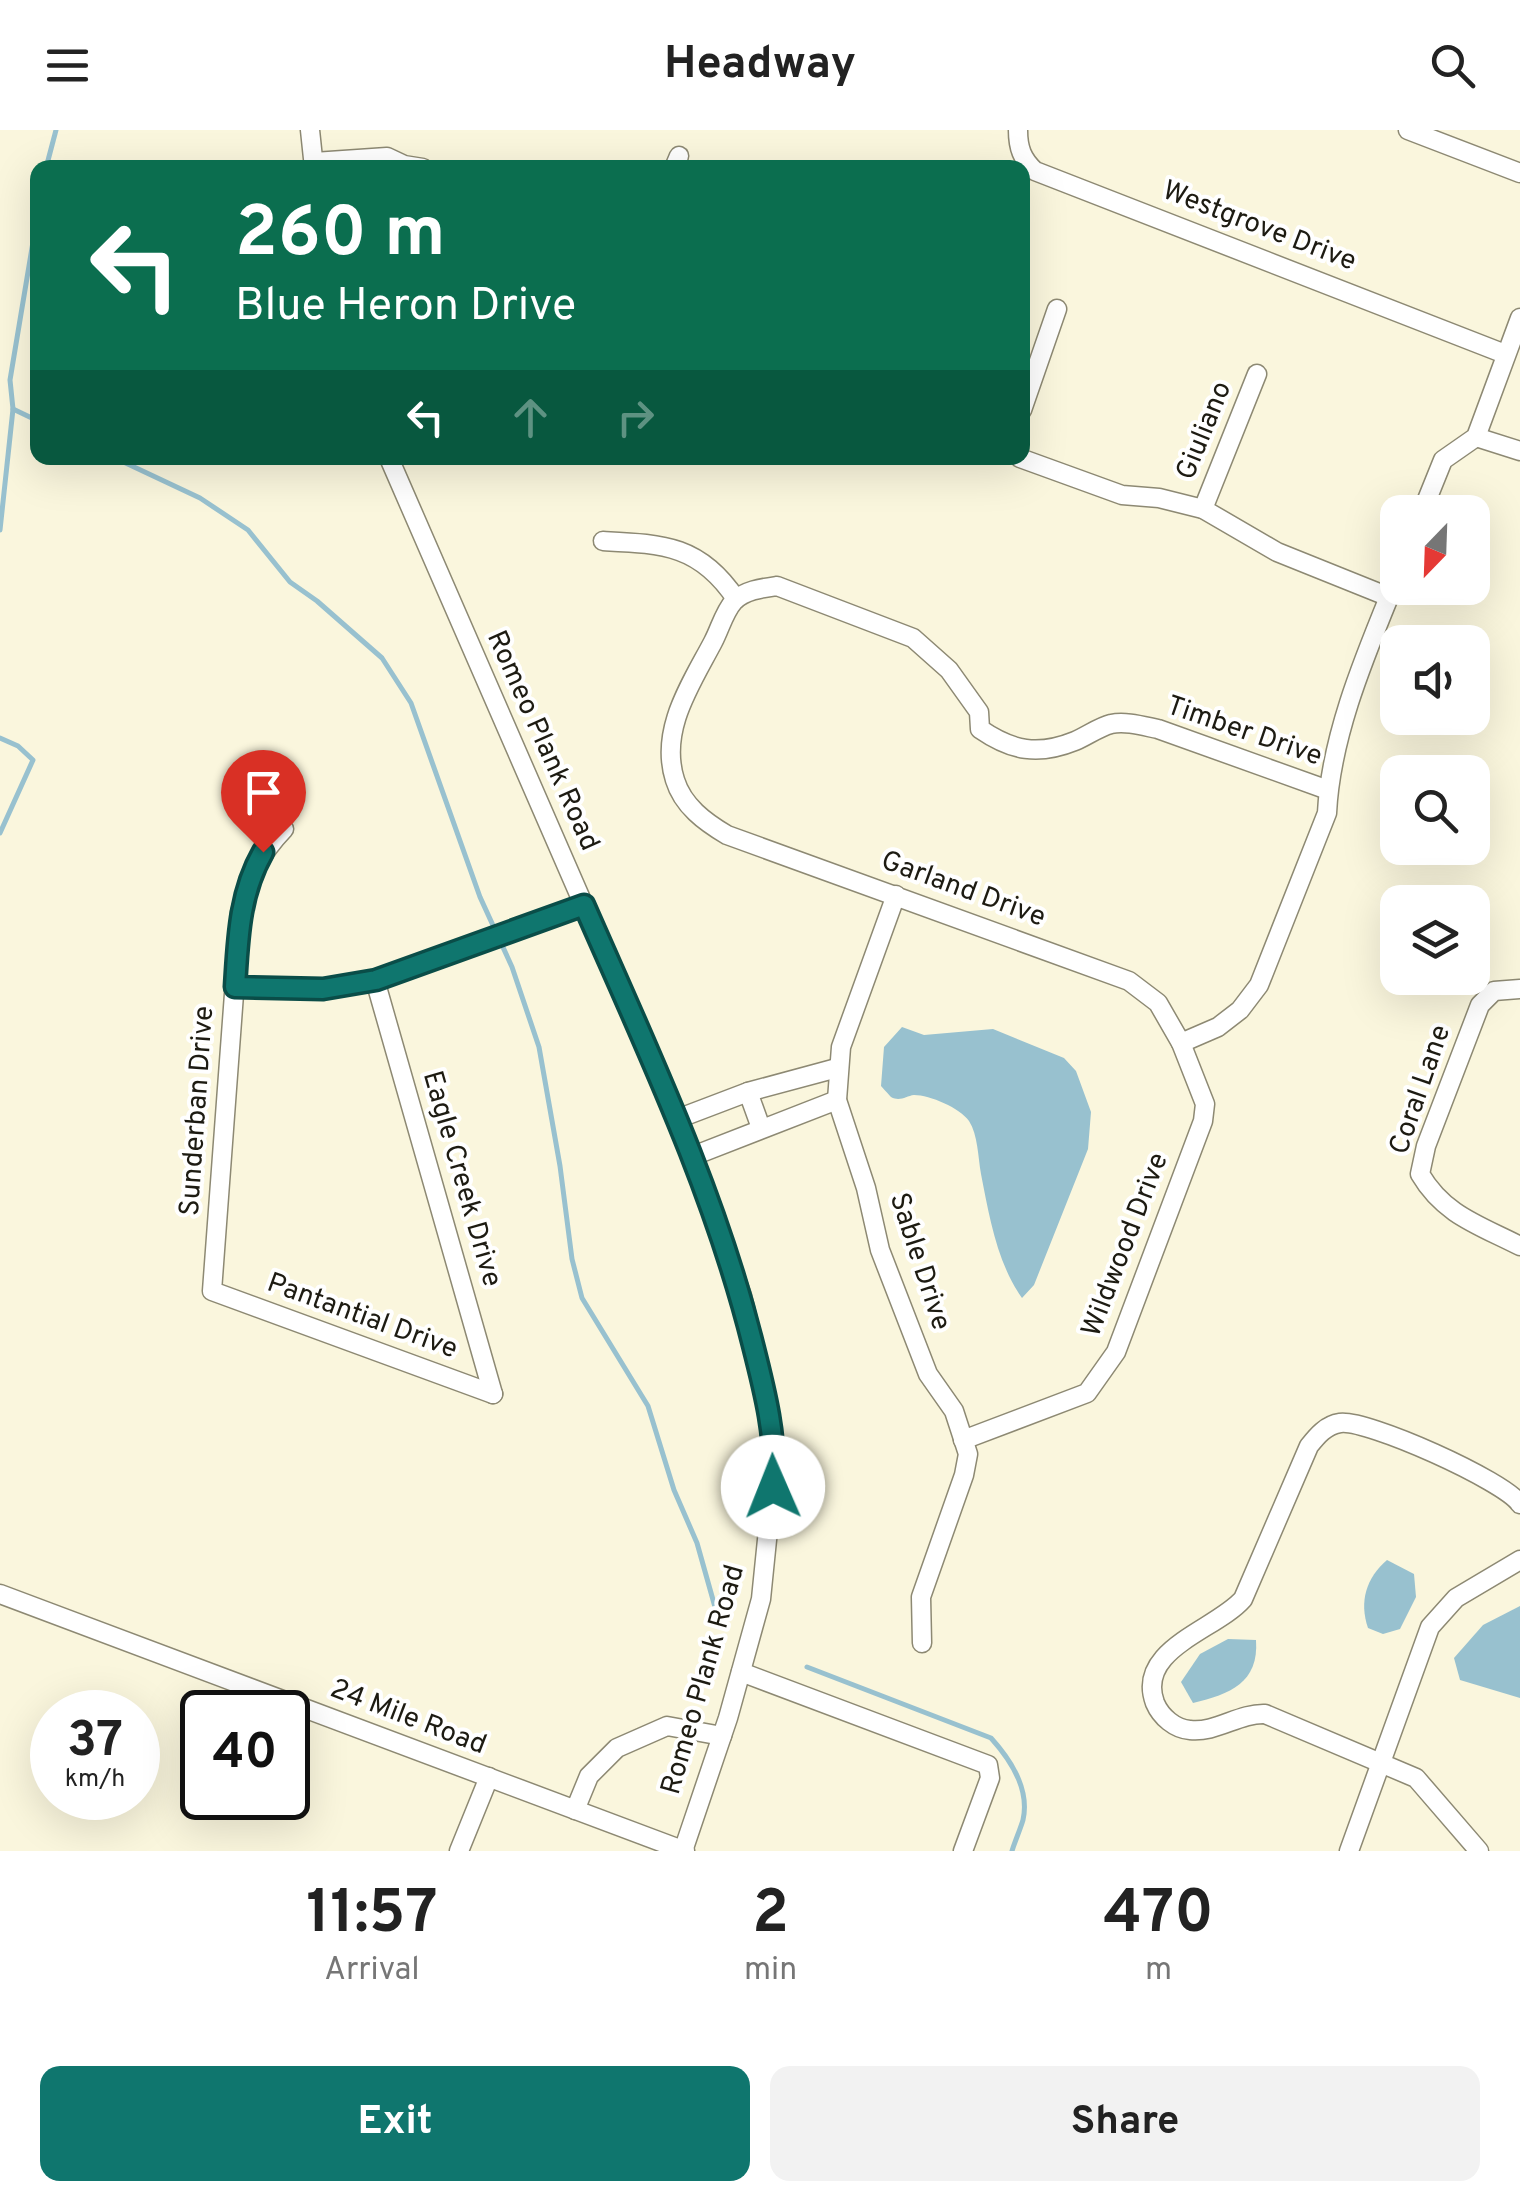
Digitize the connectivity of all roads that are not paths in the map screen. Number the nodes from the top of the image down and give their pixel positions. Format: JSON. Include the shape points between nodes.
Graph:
{"nodes":[{"id":1,"x":310,"y":130,"type":"edge"},
{"id":2,"x":1018,"y":130,"type":"edge"},
{"id":3,"x":1408,"y":130,"type":"edge"},
{"id":4,"x":313,"y":160,"type":"edge"},
{"id":5,"x":360,"y":160,"type":"edge"},
{"id":6,"x":393,"y":160,"type":"edge"},
{"id":7,"x":1025,"y":160,"type":"edge"},
{"id":8,"x":1030,"y":166,"type":"edge"},
{"id":9,"x":1520,"y":173,"type":"edge"},
{"id":10,"x":1057,"y":308,"type":"dead end"},
{"id":11,"x":1520,"y":318,"type":"edge"},
{"id":12,"x":1505,"y":354,"type":"junction"},
{"id":13,"x":1257,"y":374,"type":"dead end"},
{"id":14,"x":1030,"y":387,"type":"edge"},
{"id":15,"x":1476,"y":437,"type":"junction"},
{"id":16,"x":1520,"y":451,"type":"edge"},
{"id":17,"x":1030,"y":462,"type":"edge"},
{"id":18,"x":392,"y":465,"type":"edge"},
{"id":19,"x":1429,"y":495,"type":"edge"},
{"id":20,"x":1203,"y":509,"type":"junction"},
{"id":21,"x":603,"y":540,"type":"dead end"},
{"id":22,"x":1380,"y":593,"type":"edge"},
{"id":23,"x":736,"y":599,"type":"junction"},
{"id":24,"x":1386,"y":605,"type":"edge"},
{"id":25,"x":1328,"y":790,"type":"junction"},
{"id":26,"x":284,"y":829,"type":"dead end"},
{"id":27,"x":896,"y":895,"type":"junction"},
{"id":28,"x":584,"y":905,"type":"junction"},
{"id":29,"x":376,"y":980,"type":"junction"},
{"id":30,"x":235,"y":987,"type":"junction"},
{"id":31,"x":1520,"y":989,"type":"edge"},
{"id":32,"x":1180,"y":1043,"type":"junction"},
{"id":33,"x":837,"y":1068,"type":"junction"},
{"id":34,"x":748,"y":1092,"type":"junction"},
{"id":35,"x":837,"y":1100,"type":"junction"},
{"id":36,"x":677,"y":1119,"type":"junction"},
{"id":37,"x":762,"y":1128,"type":"junction"},
{"id":38,"x":693,"y":1156,"type":"junction"},
{"id":39,"x":1520,"y":1246,"type":"edge"},
{"id":40,"x":212,"y":1291,"type":"joint"},
{"id":41,"x":494,"y":1394,"type":"joint"},
{"id":42,"x":963,"y":1440,"type":"junction"},
{"id":43,"x":1520,"y":1504,"type":"edge"},
{"id":44,"x":1520,"y":1560,"type":"edge"},
{"id":45,"x":0,"y":1594,"type":"edge"},
{"id":46,"x":922,"y":1642,"type":"dead end"},
{"id":47,"x":740,"y":1672,"type":"junction"},
{"id":48,"x":722,"y":1736,"type":"junction"},
{"id":49,"x":1380,"y":1763,"type":"junction"},
{"id":50,"x":489,"y":1777,"type":"junction"},
{"id":51,"x":575,"y":1810,"type":"junction"},
{"id":52,"x":459,"y":1851,"type":"edge"},
{"id":53,"x":684,"y":1851,"type":"edge"},
{"id":54,"x":964,"y":1851,"type":"edge"},
{"id":55,"x":1349,"y":1851,"type":"edge"},
{"id":56,"x":1479,"y":1851,"type":"edge"}],
"edges":[{"from":1,"to":4,"type":"street"},
{"from":2,"to":7,"type":"street","name":"Westgrove Drive"},
{"from":3,"to":9,"type":"street"},
{"from":5,"to":6,"type":"street"},
{"from":8,"to":12,"type":"street","name":"Westgrove Drive"},
{"from":10,"to":14,"type":"street"},
{"from":11,"to":12,"type":"street"},
{"from":12,"to":15,"type":"street"},
{"from":13,"to":20,"type":"street","name":"Giuliano"},
{"from":15,"to":16,"type":"street"},
{"from":15,"to":19,"type":"street","via":[[1443,460]]},
{"from":17,"to":20,"type":"street","via":[[1122,495]]},
{"from":18,"to":28,"type":"street","name":"Romeo Plank Road"},
{"from":20,"to":22,"type":"street","via":[[1277,552]]},
{"from":21,"to":23,"type":"street","via":[[659,543],[701,559]]},
{"from":23,"to":25,"type":"street","name":"Timber Drive","via":[[778,586],[913,638],[949,670],[979,712],[980,729],[1023,750],[1045,751],[1110,724],[1134,724]]},
{"from":23,"to":27,"type":"street","name":"Garland Drive","via":[[684,692],[675,720],[674,779],[701,820],[727,835]]},
{"from":24,"to":25,"type":"street","via":[[1351,699]]},
{"from":25,"to":32,"type":"street","via":[[1328,813],[1259,986],[1218,1027]]},
{"from":26,"to":30,"type":"street","name":"Sunderban Drive","via":[[249,875]]},
{"from":27,"to":32,"type":"street","name":"Garland Drive","via":[[1129,981],[1158,1003]]},
{"from":27,"to":33,"type":"street","name":"Sable Drive"},
{"from":28,"to":29,"type":"street"},
{"from":28,"to":36,"type":"street","name":"Romeo Plank Road"},
{"from":29,"to":30,"type":"street","via":[[323,989]]},
{"from":29,"to":41,"type":"street","name":"Eagle Creek Drive"},
{"from":30,"to":40,"type":"street","name":"Sunderban Drive"},
{"from":31,"to":39,"type":"street","name":"Coral Lane","via":[[1494,991],[1480,1005],[1420,1174],[1448,1209]]},
{"from":32,"to":42,"type":"street","name":"Wildwood Drive","via":[[1205,1104],[1203,1120],[1116,1352],[1087,1392]]},
{"from":33,"to":34,"type":"street"},
{"from":33,"to":35,"type":"street","name":"Sable Drive"},
{"from":34,"to":36,"type":"street"},
{"from":34,"to":37,"type":"street"},
{"from":35,"to":37,"type":"street"},
{"from":35,"to":42,"type":"street","name":"Sable Drive","via":[[880,1250],[928,1374],[954,1410]]},
{"from":36,"to":38,"type":"street","name":"Romeo Plank Road"},
{"from":37,"to":38,"type":"street"},
{"from":38,"to":47,"type":"street","name":"Romeo Plank Road","via":[[742,1296],[775,1460],[761,1599]]},
{"from":40,"to":41,"type":"street","name":"Pantantial Drive"},
{"from":42,"to":46,"type":"street","name":"Sable Drive","via":[[964,1475],[921,1597]]},
{"from":43,"to":49,"type":"street","via":[[1488,1478],[1370,1429],[1342,1423],[1321,1431],[1243,1600],[1162,1660],[1152,1689],[1170,1722],[1205,1730],[1247,1713],[1265,1714]]},
{"from":44,"to":49,"type":"street","via":[[1456,1598],[1430,1626]]},
{"from":45,"to":50,"type":"street","name":"24 Mile Road"},
{"from":47,"to":48,"type":"street","name":"Romeo Plank Road"},
{"from":47,"to":54,"type":"street","via":[[988,1765],[990,1778]]},
{"from":48,"to":51,"type":"street","via":[[667,1726],[617,1748],[589,1776]]},
{"from":48,"to":53,"type":"street","name":"Romeo Plank Road"},
{"from":49,"to":55,"type":"street"},
{"from":49,"to":56,"type":"street","via":[[1416,1778]]},
{"from":50,"to":51,"type":"street","name":"24 Mile Road"},
{"from":50,"to":52,"type":"street"},
{"from":51,"to":53,"type":"street","name":"24 Mile Road"}]}
